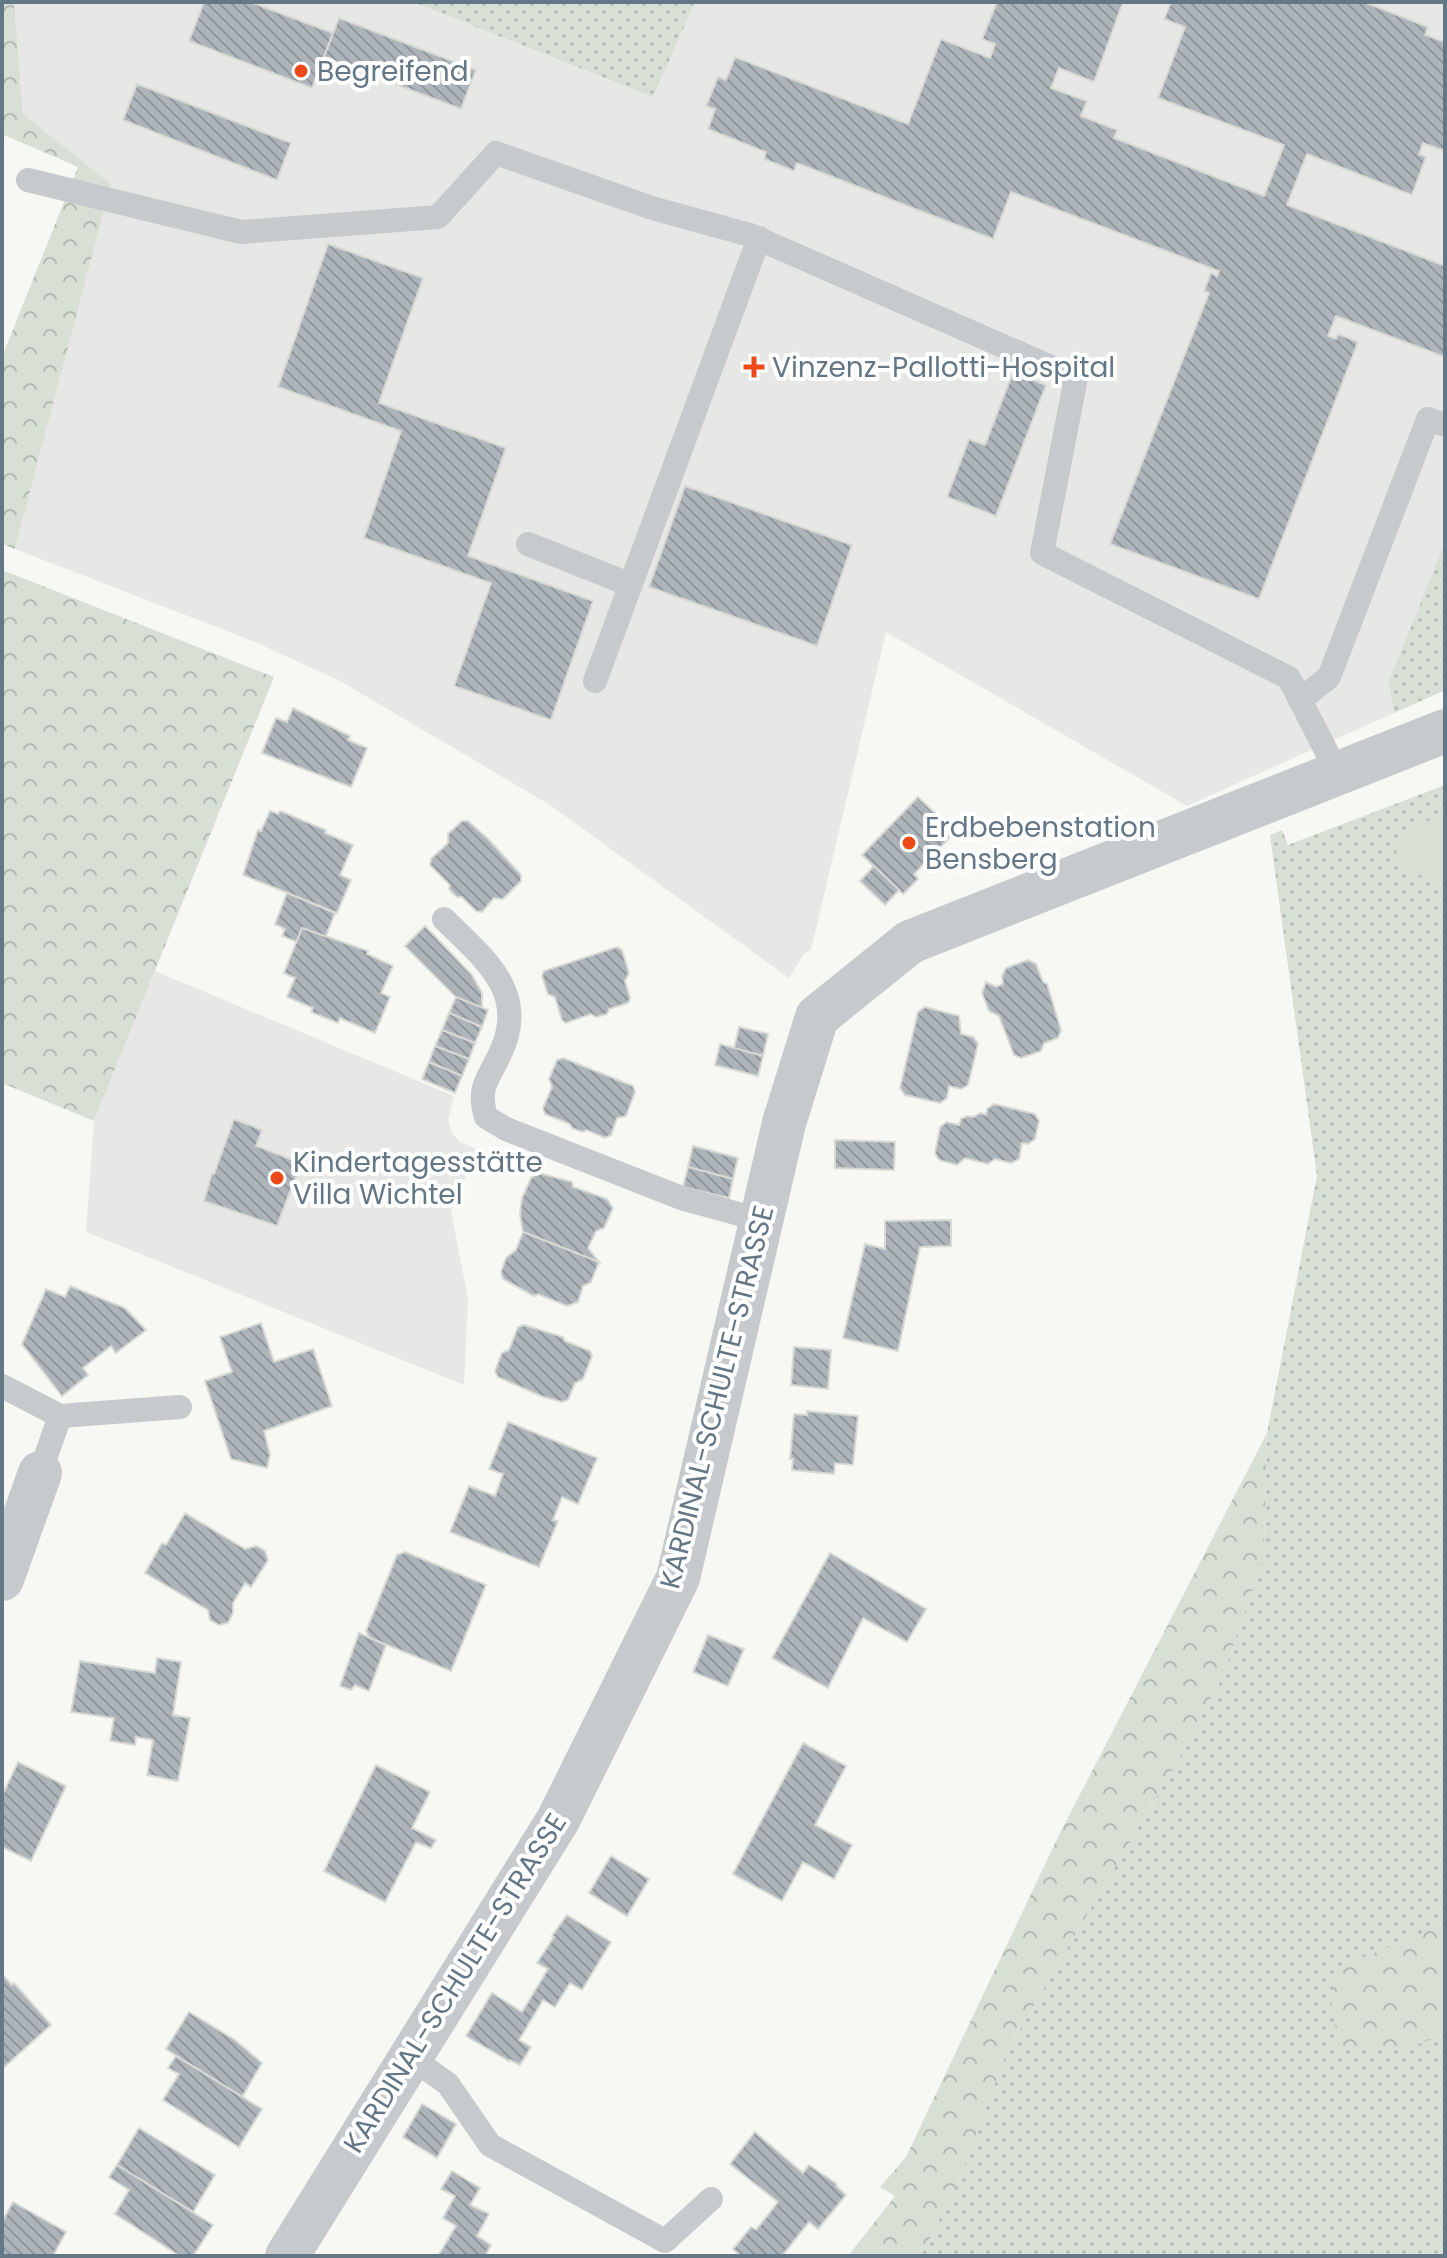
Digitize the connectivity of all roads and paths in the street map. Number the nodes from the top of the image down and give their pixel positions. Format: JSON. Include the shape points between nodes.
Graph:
{"nodes":[{"id":1,"x":28,"y":180,"type":"dead end"},
{"id":2,"x":759,"y":238,"type":"junction"},
{"id":3,"x":1445,"y":425,"type":"edge"},
{"id":4,"x":528,"y":544,"type":"dead end"},
{"id":5,"x":631,"y":585,"type":"junction"},
{"id":6,"x":595,"y":681,"type":"dead end"},
{"id":7,"x":1300,"y":700,"type":"junction"},
{"id":8,"x":1445,"y":731,"type":"edge"},
{"id":9,"x":1338,"y":774,"type":"junction"},
{"id":10,"x":444,"y":919,"type":"dead end"},
{"id":11,"x":761,"y":1220,"type":"junction"},
{"id":12,"x":2,"y":1386,"type":"edge"},
{"id":13,"x":180,"y":1407,"type":"dead end"},
{"id":14,"x":60,"y":1416,"type":"junction"},
{"id":15,"x":40,"y":1473,"type":"joint"},
{"id":16,"x":2,"y":1579,"type":"edge"},
{"id":17,"x":410,"y":2057,"type":"junction"},
{"id":18,"x":711,"y":2199,"type":"dead end"},
{"id":19,"x":287,"y":2256,"type":"edge"}],
"edges":[{"from":1,"to":2,"type":"lane","via":[[241,232],[438,217],[496,153],[652,208]]},
{"from":2,"to":5,"type":"lane"},
{"from":2,"to":7,"type":"lane","via":[[1076,378],[1042,553],[1289,678]]},
{"from":3,"to":7,"type":"lane","via":[[1428,419],[1329,677]]},
{"from":4,"to":5,"type":"lane"},
{"from":5,"to":6,"type":"lane"},
{"from":7,"to":9,"type":"lane"},
{"from":8,"to":9,"type":"street"},
{"from":9,"to":11,"type":"street","name":"KARDINAL-SCHULTE-STRASSE","via":[[910,942],[817,1017]]},
{"from":10,"to":11,"type":"lane","via":[[488,963],[507,993],[510,1022],[481,1100],[486,1117],[684,1199]]},
{"from":11,"to":17,"type":"street","name":"KARDINAL-SCHULTE-STRASSE","via":[[678,1578],[558,1820]]},
{"from":12,"to":14,"type":"lane"},
{"from":13,"to":14,"type":"lane"},
{"from":14,"to":15,"type":"lane"},
{"from":15,"to":16,"type":"street"},
{"from":17,"to":18,"type":"lane","via":[[448,2084],[490,2145],[665,2241]]},
{"from":17,"to":19,"type":"street","name":"KARDINAL-SCHULTE-STRASSE"}]}
